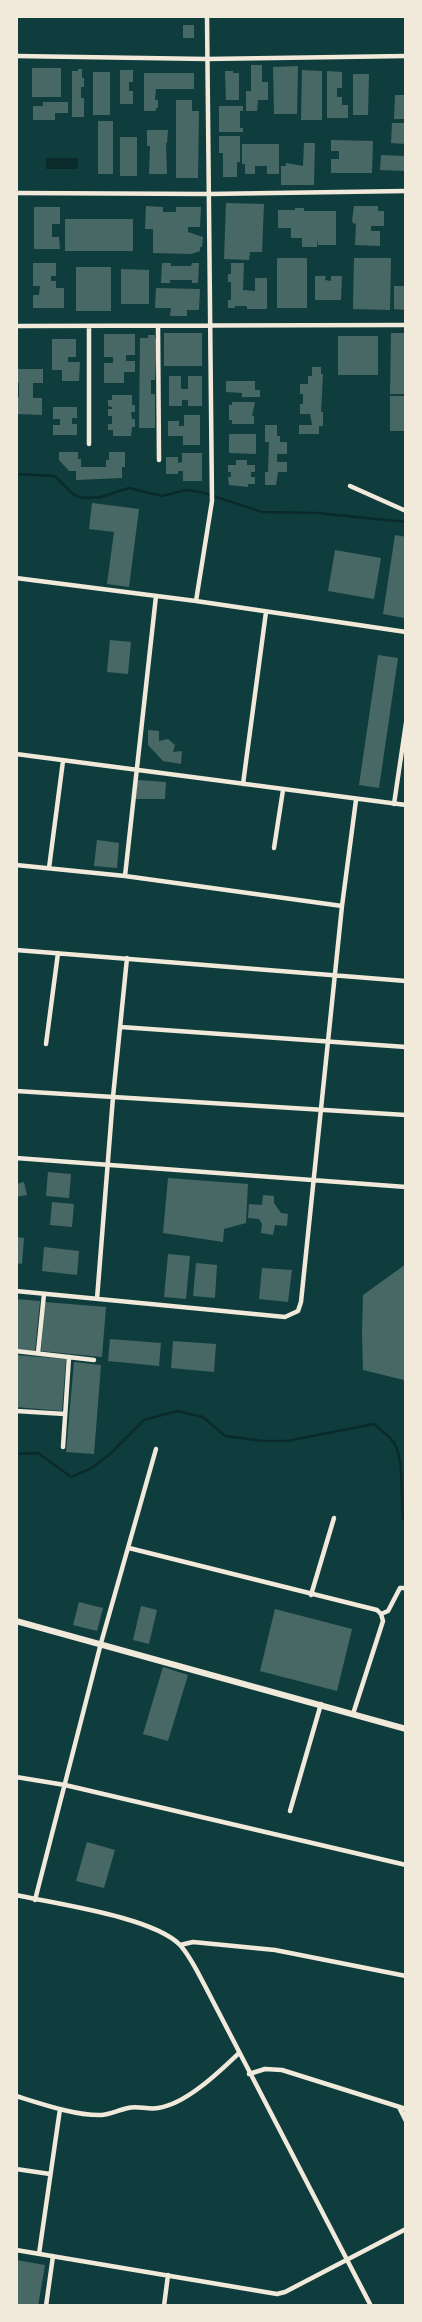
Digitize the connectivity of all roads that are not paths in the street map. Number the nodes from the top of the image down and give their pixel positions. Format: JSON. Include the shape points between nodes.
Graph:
{"nodes":[{"id":1,"x":207,"y":16,"type":"edge"},
{"id":2,"x":16,"y":56,"type":"edge"},
{"id":3,"x":406,"y":56,"type":"edge"},
{"id":4,"x":207,"y":59,"type":"junction"},
{"id":5,"x":406,"y":191,"type":"edge"},
{"id":6,"x":16,"y":193,"type":"edge"},
{"id":7,"x":208,"y":194,"type":"junction"},
{"id":8,"x":212,"y":325,"type":"junction"},
{"id":9,"x":406,"y":325,"type":"edge"},
{"id":10,"x":16,"y":326,"type":"edge"},
{"id":11,"x":89,"y":326,"type":"junction"},
{"id":12,"x":158,"y":326,"type":"junction"},
{"id":13,"x":89,"y":444,"type":"dead end"},
{"id":14,"x":159,"y":460,"type":"dead end"},
{"id":15,"x":350,"y":486,"type":"dead end"},
{"id":16,"x":406,"y":511,"type":"edge"},
{"id":17,"x":16,"y":578,"type":"edge"},
{"id":18,"x":156,"y":596,"type":"junction"},
{"id":19,"x":196,"y":601,"type":"junction"},
{"id":20,"x":266,"y":612,"type":"junction"},
{"id":21,"x":406,"y":632,"type":"edge"},
{"id":22,"x":406,"y":723,"type":"edge"},
{"id":23,"x":16,"y":754,"type":"edge"},
{"id":24,"x":63,"y":761,"type":"junction"},
{"id":25,"x":135,"y":771,"type":"junction"},
{"id":26,"x":244,"y":784,"type":"junction"},
{"id":27,"x":283,"y":790,"type":"junction"},
{"id":28,"x":356,"y":800,"type":"junction"},
{"id":29,"x":394,"y":804,"type":"junction"},
{"id":30,"x":406,"y":805,"type":"edge"},
{"id":31,"x":274,"y":848,"type":"dead end"},
{"id":32,"x":16,"y":865,"type":"edge"},
{"id":33,"x":49,"y":868,"type":"junction"},
{"id":34,"x":125,"y":876,"type":"junction"},
{"id":35,"x":342,"y":906,"type":"junction"},
{"id":36,"x":16,"y":950,"type":"edge"},
{"id":37,"x":58,"y":953,"type":"junction"},
{"id":38,"x":126,"y":958,"type":"junction"},
{"id":39,"x":334,"y":975,"type":"junction"},
{"id":40,"x":406,"y":981,"type":"edge"},
{"id":41,"x":121,"y":1027,"type":"junction"},
{"id":42,"x":328,"y":1042,"type":"junction"},
{"id":43,"x":46,"y":1044,"type":"dead end"},
{"id":44,"x":406,"y":1047,"type":"edge"},
{"id":45,"x":16,"y":1090,"type":"edge"},
{"id":46,"x":113,"y":1097,"type":"junction"},
{"id":47,"x":321,"y":1110,"type":"junction"},
{"id":48,"x":406,"y":1115,"type":"edge"},
{"id":49,"x":16,"y":1158,"type":"edge"},
{"id":50,"x":107,"y":1166,"type":"junction"},
{"id":51,"x":314,"y":1180,"type":"junction"},
{"id":52,"x":406,"y":1187,"type":"edge"},
{"id":53,"x":16,"y":1291,"type":"edge"},
{"id":54,"x":44,"y":1294,"type":"junction"},
{"id":55,"x":97,"y":1299,"type":"junction"},
{"id":56,"x":16,"y":1351,"type":"edge"},
{"id":57,"x":38,"y":1354,"type":"junction"},
{"id":58,"x":70,"y":1357,"type":"junction"},
{"id":59,"x":94,"y":1360,"type":"dead end"},
{"id":60,"x":16,"y":1411,"type":"edge"},
{"id":61,"x":65,"y":1414,"type":"junction"},
{"id":62,"x":63,"y":1447,"type":"dead end"},
{"id":63,"x":156,"y":1449,"type":"dead end"},
{"id":64,"x":334,"y":1518,"type":"dead end"},
{"id":65,"x":129,"y":1548,"type":"junction"},
{"id":66,"x":406,"y":1588,"type":"edge"},
{"id":67,"x":311,"y":1595,"type":"junction"},
{"id":68,"x":381,"y":1614,"type":"junction"},
{"id":69,"x":16,"y":1621,"type":"edge"},
{"id":70,"x":100,"y":1643,"type":"junction"},
{"id":71,"x":322,"y":1704,"type":"junction"},
{"id":72,"x":353,"y":1714,"type":"junction"},
{"id":73,"x":406,"y":1729,"type":"edge"},
{"id":74,"x":16,"y":1776,"type":"edge"},
{"id":75,"x":65,"y":1785,"type":"junction"},
{"id":76,"x":290,"y":1811,"type":"dead end"},
{"id":77,"x":406,"y":1864,"type":"edge"},
{"id":78,"x":16,"y":1896,"type":"edge"},
{"id":79,"x":35,"y":1900,"type":"junction"},
{"id":80,"x":180,"y":1945,"type":"junction"},
{"id":81,"x":406,"y":1976,"type":"edge"},
{"id":82,"x":239,"y":2053,"type":"junction"},
{"id":83,"x":249,"y":2074,"type":"junction"},
{"id":84,"x":16,"y":2096,"type":"edge"},
{"id":85,"x":399,"y":2107,"type":"junction"},
{"id":86,"x":60,"y":2109,"type":"junction"},
{"id":87,"x":406,"y":2109,"type":"edge"},
{"id":88,"x":406,"y":2121,"type":"edge"},
{"id":89,"x":16,"y":2169,"type":"edge"},
{"id":90,"x":50,"y":2174,"type":"junction"},
{"id":91,"x":406,"y":2229,"type":"edge"},
{"id":92,"x":16,"y":2250,"type":"edge"},
{"id":93,"x":39,"y":2254,"type":"junction"},
{"id":94,"x":53,"y":2256,"type":"junction"},
{"id":95,"x":348,"y":2260,"type":"junction"},
{"id":96,"x":168,"y":2275,"type":"junction"},
{"id":97,"x":46,"y":2306,"type":"edge"},
{"id":98,"x":164,"y":2306,"type":"edge"},
{"id":99,"x":371,"y":2306,"type":"edge"}],
"edges":[{"from":1,"to":4,"type":"street"},
{"from":2,"to":4,"type":"street"},
{"from":3,"to":4,"type":"street"},
{"from":4,"to":7,"type":"street"},
{"from":5,"to":7,"type":"street"},
{"from":6,"to":7,"type":"street"},
{"from":7,"to":8,"type":"street"},
{"from":8,"to":9,"type":"street"},
{"from":8,"to":12,"type":"street"},
{"from":8,"to":19,"type":"street","via":[[212,502]]},
{"from":10,"to":11,"type":"street"},
{"from":11,"to":12,"type":"street"},
{"from":11,"to":13,"type":"street"},
{"from":12,"to":14,"type":"street"},
{"from":15,"to":16,"type":"street"},
{"from":17,"to":18,"type":"street"},
{"from":18,"to":19,"type":"street"},
{"from":18,"to":25,"type":"street"},
{"from":19,"to":20,"type":"street"},
{"from":20,"to":21,"type":"street"},
{"from":20,"to":26,"type":"street"},
{"from":22,"to":29,"type":"street"},
{"from":23,"to":24,"type":"street"},
{"from":24,"to":25,"type":"street"},
{"from":24,"to":33,"type":"street"},
{"from":25,"to":26,"type":"street"},
{"from":25,"to":34,"type":"street"},
{"from":26,"to":27,"type":"street"},
{"from":27,"to":28,"type":"street"},
{"from":27,"to":31,"type":"street"},
{"from":28,"to":29,"type":"street"},
{"from":28,"to":35,"type":"street"},
{"from":29,"to":30,"type":"street"},
{"from":32,"to":33,"type":"street"},
{"from":33,"to":34,"type":"street"},
{"from":34,"to":35,"type":"street"},
{"from":35,"to":39,"type":"street"},
{"from":36,"to":37,"type":"street"},
{"from":37,"to":38,"type":"street"},
{"from":37,"to":43,"type":"street"},
{"from":38,"to":39,"type":"street"},
{"from":38,"to":41,"type":"street"},
{"from":39,"to":40,"type":"street"},
{"from":39,"to":42,"type":"street"},
{"from":41,"to":42,"type":"street"},
{"from":41,"to":46,"type":"street"},
{"from":42,"to":44,"type":"street"},
{"from":42,"to":47,"type":"street"},
{"from":45,"to":46,"type":"street"},
{"from":46,"to":47,"type":"street"},
{"from":46,"to":50,"type":"street"},
{"from":47,"to":48,"type":"street"},
{"from":47,"to":51,"type":"street"},
{"from":49,"to":50,"type":"street"},
{"from":50,"to":51,"type":"street"},
{"from":50,"to":55,"type":"street"},
{"from":51,"to":52,"type":"street"},
{"from":51,"to":55,"type":"street","via":[[298,1310],[285,1317]]},
{"from":53,"to":54,"type":"street"},
{"from":54,"to":55,"type":"street"},
{"from":54,"to":57,"type":"street"},
{"from":56,"to":57,"type":"street"},
{"from":57,"to":58,"type":"street"},
{"from":58,"to":59,"type":"street"},
{"from":58,"to":61,"type":"street"},
{"from":60,"to":61,"type":"street"},
{"from":61,"to":62,"type":"street"},
{"from":63,"to":65,"type":"street"},
{"from":64,"to":67,"type":"street"},
{"from":65,"to":67,"type":"street"},
{"from":65,"to":70,"type":"street"},
{"from":66,"to":68,"type":"street","via":[[400,1588],[388,1611]]},
{"from":67,"to":68,"type":"street","via":[[377,1610]]},
{"from":68,"to":72,"type":"street","via":[[383,1621]]},
{"from":69,"to":70,"type":"main road"},
{"from":70,"to":71,"type":"main road"},
{"from":70,"to":75,"type":"street"},
{"from":71,"to":72,"type":"main road"},
{"from":71,"to":76,"type":"street"},
{"from":72,"to":73,"type":"main road"},
{"from":74,"to":75,"type":"street"},
{"from":75,"to":77,"type":"street"},
{"from":75,"to":79,"type":"street"},
{"from":78,"to":79,"type":"street"},
{"from":79,"to":80,"type":"street","via":[[141,1923]]},
{"from":80,"to":81,"type":"street","via":[[193,1942],[275,1950]]},
{"from":80,"to":82,"type":"street"},
{"from":82,"to":83,"type":"street"},
{"from":82,"to":86,"type":"street","via":[[207,2082],[164,2107],[129,2107],[97,2115]]},
{"from":83,"to":85,"type":"street","via":[[265,2069],[282,2070]]},
{"from":83,"to":95,"type":"street"},
{"from":84,"to":86,"type":"street"},
{"from":85,"to":87,"type":"street"},
{"from":85,"to":88,"type":"street"},
{"from":86,"to":90,"type":"street"},
{"from":89,"to":90,"type":"street"},
{"from":90,"to":93,"type":"street"},
{"from":91,"to":95,"type":"street"},
{"from":92,"to":93,"type":"street"},
{"from":93,"to":94,"type":"street"},
{"from":94,"to":96,"type":"street"},
{"from":94,"to":97,"type":"street"},
{"from":95,"to":96,"type":"street","via":[[277,2294]]},
{"from":95,"to":99,"type":"street"},
{"from":96,"to":98,"type":"street"}]}
